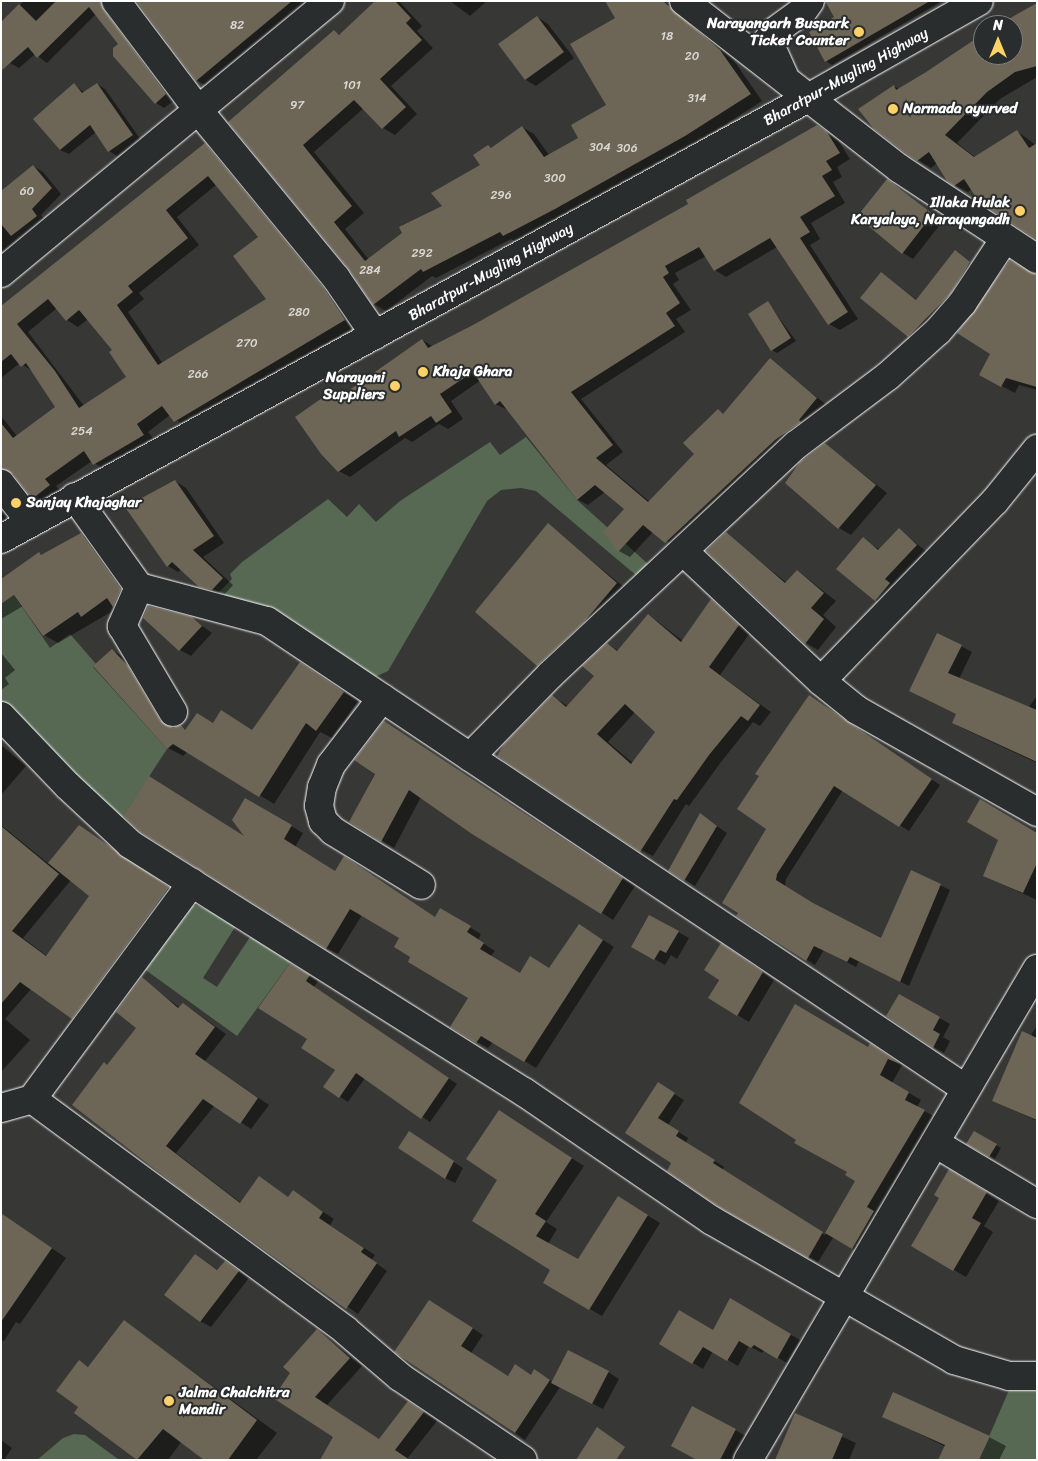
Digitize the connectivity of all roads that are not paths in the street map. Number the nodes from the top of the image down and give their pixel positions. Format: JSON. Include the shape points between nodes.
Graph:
{"nodes":[{"id":1,"x":116,"y":1,"type":"edge"},
{"id":2,"x":330,"y":1,"type":"edge"},
{"id":3,"x":684,"y":1,"type":"edge"},
{"id":4,"x":810,"y":1,"type":"edge"},
{"id":5,"x":979,"y":1,"type":"edge"},
{"id":6,"x":784,"y":78,"type":"junction"},
{"id":7,"x":810,"y":97,"type":"junction"},
{"id":8,"x":198,"y":110,"type":"junction"},
{"id":9,"x":1004,"y":240,"type":"junction"},
{"id":10,"x":1037,"y":259,"type":"edge"},
{"id":11,"x":1,"y":273,"type":"edge"},
{"id":12,"x":375,"y":336,"type":"junction"},
{"id":13,"x":1037,"y":449,"type":"edge"},
{"id":14,"x":1,"y":484,"type":"edge"},
{"id":15,"x":75,"y":497,"type":"junction"},
{"id":16,"x":31,"y":523,"type":"junction"},
{"id":17,"x":1,"y":539,"type":"edge"},
{"id":18,"x":683,"y":551,"type":"junction"},
{"id":19,"x":139,"y":587,"type":"junction"},
{"id":20,"x":821,"y":681,"type":"junction"},
{"id":21,"x":382,"y":698,"type":"junction"},
{"id":22,"x":173,"y":712,"type":"dead end"},
{"id":23,"x":1,"y":716,"type":"edge"},
{"id":24,"x":470,"y":757,"type":"junction"},
{"id":25,"x":1037,"y":812,"type":"edge"},
{"id":26,"x":192,"y":883,"type":"junction"},
{"id":27,"x":421,"y":885,"type":"dead end"},
{"id":28,"x":1037,"y":969,"type":"edge"},
{"id":29,"x":966,"y":1089,"type":"junction"},
{"id":30,"x":32,"y":1099,"type":"junction"},
{"id":31,"x":1,"y":1108,"type":"edge"},
{"id":32,"x":935,"y":1142,"type":"junction"},
{"id":33,"x":1037,"y":1204,"type":"edge"},
{"id":34,"x":844,"y":1297,"type":"junction"},
{"id":35,"x":1037,"y":1376,"type":"edge"},
{"id":36,"x":523,"y":1460,"type":"edge"},
{"id":37,"x":748,"y":1460,"type":"edge"}],
"edges":[{"from":1,"to":8,"type":"street"},
{"from":2,"to":8,"type":"street"},
{"from":3,"to":6,"type":"street"},
{"from":4,"to":6,"type":"street","via":[[768,40]]},
{"from":5,"to":7,"type":"street","name":"Bharatpur-Mugling Highway"},
{"from":6,"to":7,"type":"street"},
{"from":7,"to":9,"type":"street","via":[[900,169]]},
{"from":7,"to":12,"type":"street","name":"Bharatpur-Mugling Highway"},
{"from":8,"to":11,"type":"street"},
{"from":8,"to":12,"type":"street","via":[[336,278]]},
{"from":9,"to":10,"type":"street"},
{"from":9,"to":18,"type":"street","via":[[963,302],[938,331],[888,376],[796,445]]},
{"from":12,"to":15,"type":"street","name":"Bharatpur-Mugling Highway"},
{"from":13,"to":20,"type":"street","via":[[995,501]]},
{"from":14,"to":16,"type":"street"},
{"from":15,"to":16,"type":"street","name":"Bharatpur-Mugling Highway"},
{"from":15,"to":19,"type":"street"},
{"from":16,"to":17,"type":"street","name":"Bharatpur-Mugling Highway"},
{"from":18,"to":20,"type":"street"},
{"from":18,"to":24,"type":"street","via":[[550,675]]},
{"from":19,"to":21,"type":"street","via":[[267,621]]},
{"from":19,"to":22,"type":"street","via":[[122,626]]},
{"from":20,"to":25,"type":"street","via":[[857,710]]},
{"from":21,"to":24,"type":"street"},
{"from":21,"to":27,"type":"street","via":[[331,765],[319,806],[323,821],[333,832]]},
{"from":23,"to":26,"type":"street","via":[[118,834]]},
{"from":24,"to":29,"type":"street"},
{"from":26,"to":30,"type":"street"},
{"from":26,"to":34,"type":"street","via":[[524,1092],[711,1220]]},
{"from":28,"to":29,"type":"street"},
{"from":29,"to":32,"type":"street"},
{"from":30,"to":31,"type":"street"},
{"from":30,"to":36,"type":"street","via":[[345,1330],[400,1377]]},
{"from":32,"to":33,"type":"street"},
{"from":32,"to":34,"type":"street"},
{"from":34,"to":35,"type":"street","via":[[954,1360],[1009,1376]]},
{"from":34,"to":37,"type":"street"}]}
